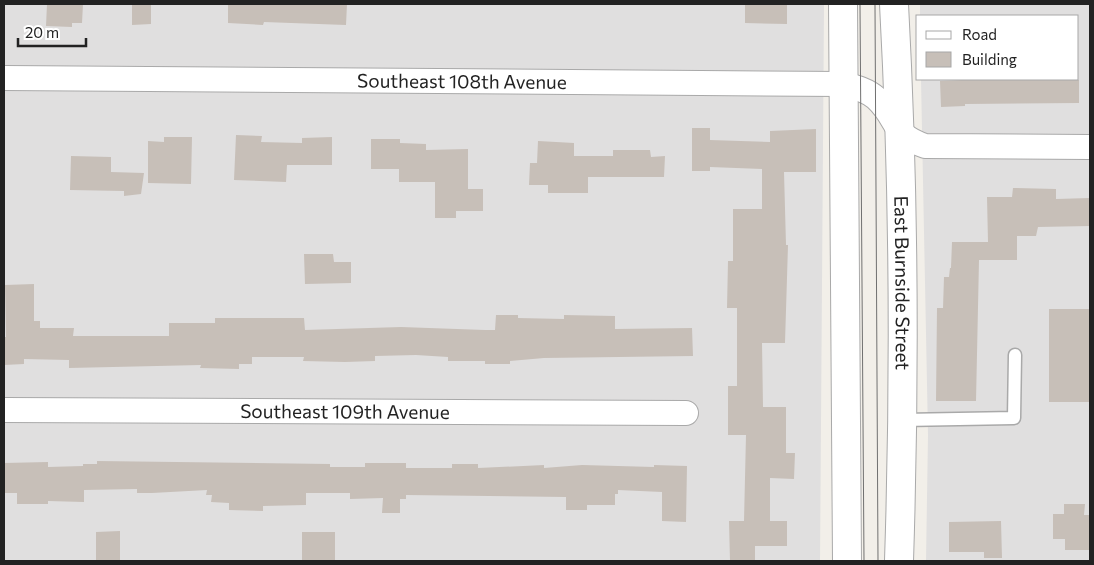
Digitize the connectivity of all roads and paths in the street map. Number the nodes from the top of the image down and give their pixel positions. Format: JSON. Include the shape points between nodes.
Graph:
{"nodes":[{"id":1,"x":843,"y":4,"type":"edge"},
{"id":2,"x":894,"y":4,"type":"edge"},
{"id":3,"x":4,"y":78,"type":"edge"},
{"id":4,"x":844,"y":84,"type":"junction"},
{"id":5,"x":899,"y":131,"type":"junction"},
{"id":6,"x":1090,"y":147,"type":"edge"},
{"id":7,"x":1015,"y":355,"type":"dead end"},
{"id":8,"x":4,"y":410,"type":"edge"},
{"id":9,"x":686,"y":413,"type":"dead end"},
{"id":10,"x":903,"y":420,"type":"junction"},
{"id":11,"x":847,"y":561,"type":"edge"},
{"id":12,"x":899,"y":561,"type":"edge"}],
"edges":[{"from":1,"to":4,"type":"street"},
{"from":2,"to":5,"type":"street","name":"East Burnside Street"},
{"from":3,"to":4,"type":"street","name":"Southeast 108th Avenue"},
{"from":4,"to":5,"type":"street","name":"Southeast 108th Avenue","via":[[875,97]]},
{"from":4,"to":11,"type":"street"},
{"from":5,"to":6,"type":"street","via":[[912,142],[925,146]]},
{"from":5,"to":10,"type":"street","name":"East Burnside Street"},
{"from":7,"to":10,"type":"lane","via":[[1014,418]]},
{"from":8,"to":9,"type":"street","name":"Southeast 109th Avenue"},
{"from":10,"to":12,"type":"street","name":"East Burnside Street"}]}
